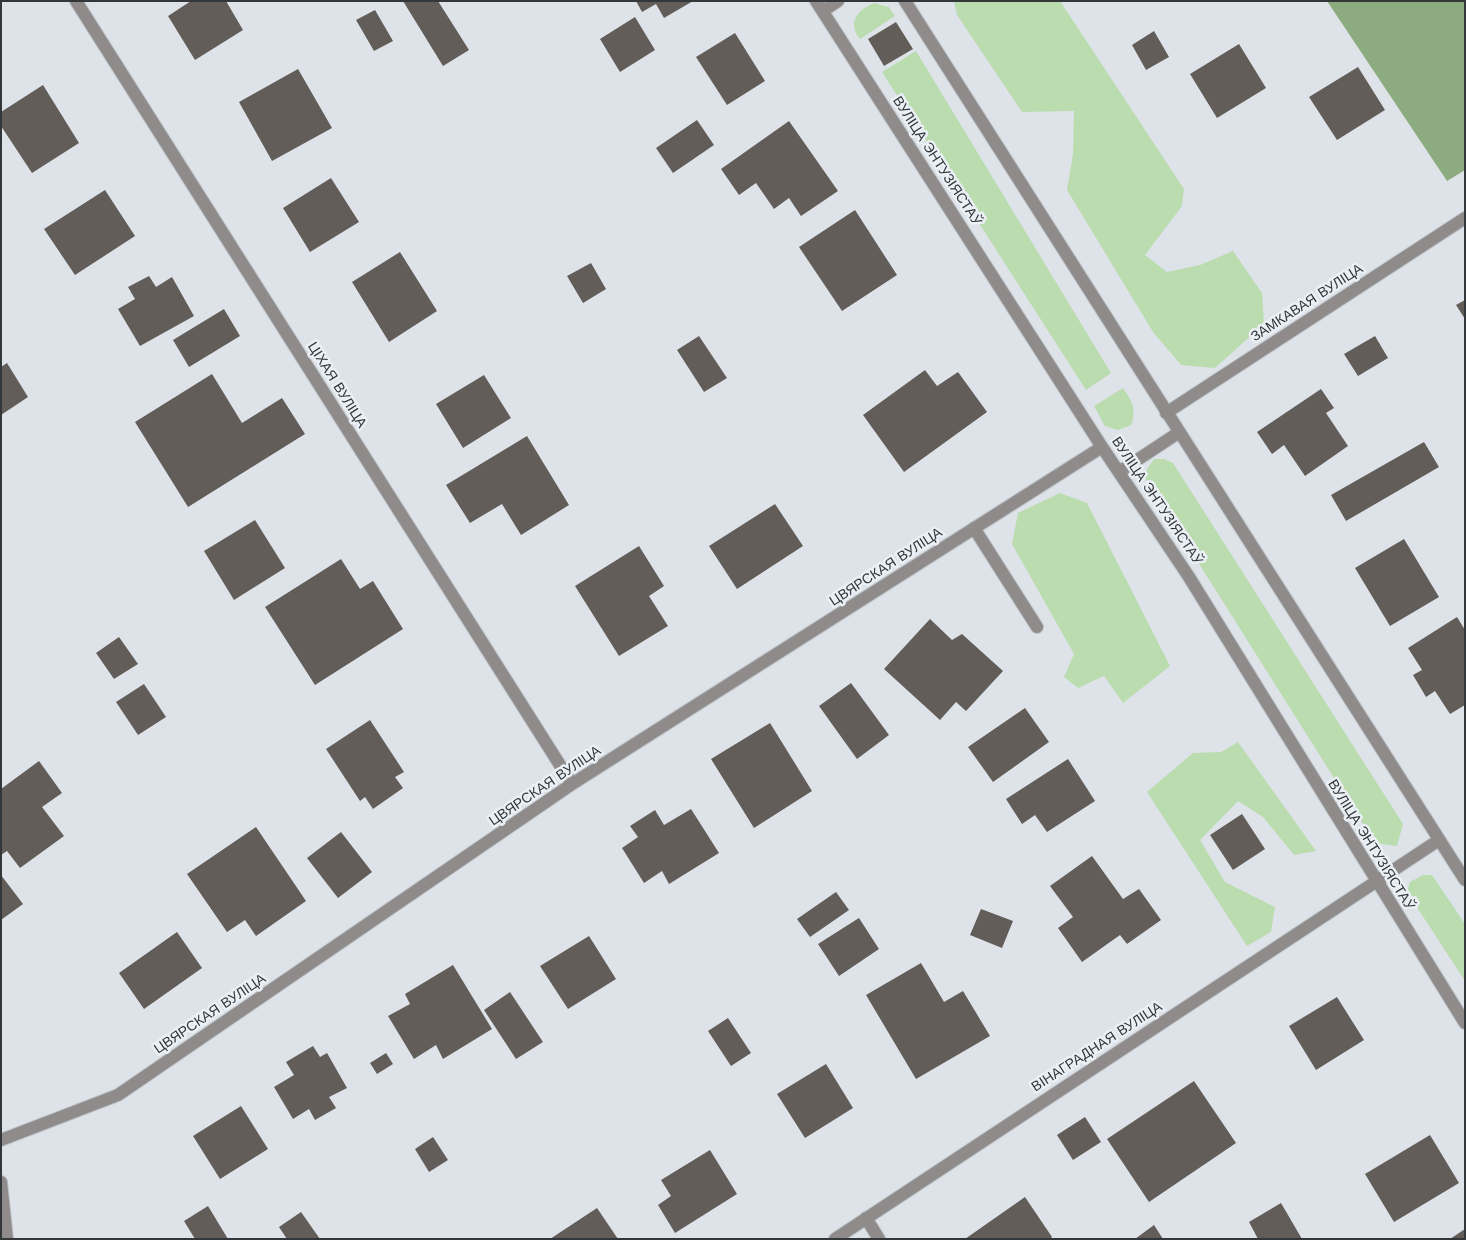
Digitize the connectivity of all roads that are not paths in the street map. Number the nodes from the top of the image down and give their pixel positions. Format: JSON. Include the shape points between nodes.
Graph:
{"nodes":[{"id":1,"x":76,"y":1,"type":"edge"},
{"id":2,"x":838,"y":1,"type":"edge"},
{"id":3,"x":905,"y":1,"type":"edge"},
{"id":4,"x":819,"y":6,"type":"edge"},
{"id":5,"x":1465,"y":218,"type":"edge"},
{"id":6,"x":1166,"y":412,"type":"junction"},
{"id":7,"x":1178,"y":432,"type":"junction"},
{"id":8,"x":1102,"y":447,"type":"junction"},
{"id":9,"x":1119,"y":472,"type":"junction"},
{"id":10,"x":974,"y":528,"type":"junction"},
{"id":11,"x":1037,"y":628,"type":"dead end"},
{"id":12,"x":572,"y":784,"type":"junction"},
{"id":13,"x":1439,"y":840,"type":"junction"},
{"id":14,"x":1465,"y":880,"type":"edge"},
{"id":15,"x":1375,"y":881,"type":"junction"},
{"id":16,"x":1465,"y":1023,"type":"edge"},
{"id":17,"x":1,"y":1140,"type":"edge"},
{"id":18,"x":1,"y":1182,"type":"edge"},
{"id":19,"x":866,"y":1218,"type":"junction"},
{"id":20,"x":7,"y":1239,"type":"edge"},
{"id":21,"x":835,"y":1239,"type":"edge"},
{"id":22,"x":879,"y":1239,"type":"edge"}],
"edges":[{"from":1,"to":12,"type":"street","name":"ЦІХАЯ ВУЛІЦА"},
{"from":2,"to":4,"type":"street"},
{"from":3,"to":6,"type":"street"},
{"from":4,"to":8,"type":"street","name":"ВУЛІЦА ЭНТУЗІЯСТАЎ"},
{"from":5,"to":6,"type":"street","name":"ЗАМКАВАЯ ВУЛІЦА"},
{"from":6,"to":7,"type":"street"},
{"from":7,"to":9,"type":"street"},
{"from":7,"to":13,"type":"street"},
{"from":8,"to":9,"type":"street","name":"ВУЛІЦА ЭНТУЗІЯСТАЎ"},
{"from":8,"to":10,"type":"street","name":"ЦВЯРСКАЯ ВУЛІЦА"},
{"from":9,"to":15,"type":"street","name":"ВУЛІЦА ЭНТУЗІЯСТАЎ","via":[[1189,577]]},
{"from":10,"to":11,"type":"street"},
{"from":10,"to":12,"type":"street","name":"ЦВЯРСКАЯ ВУЛІЦА"},
{"from":12,"to":17,"type":"street","name":"ЦВЯРСКАЯ ВУЛІЦА","via":[[118,1095]]},
{"from":13,"to":14,"type":"street"},
{"from":13,"to":15,"type":"street","name":"ВІНАГРАДНАЯ ВУЛІЦА"},
{"from":15,"to":16,"type":"street","name":"ВУЛІЦА ЭНТУЗІЯСТАЎ"},
{"from":15,"to":19,"type":"street","name":"ВІНАГРАДНАЯ ВУЛІЦА"},
{"from":18,"to":20,"type":"street"},
{"from":19,"to":21,"type":"street","name":"ВІНАГРАДНАЯ ВУЛІЦА"},
{"from":19,"to":22,"type":"street"}]}
